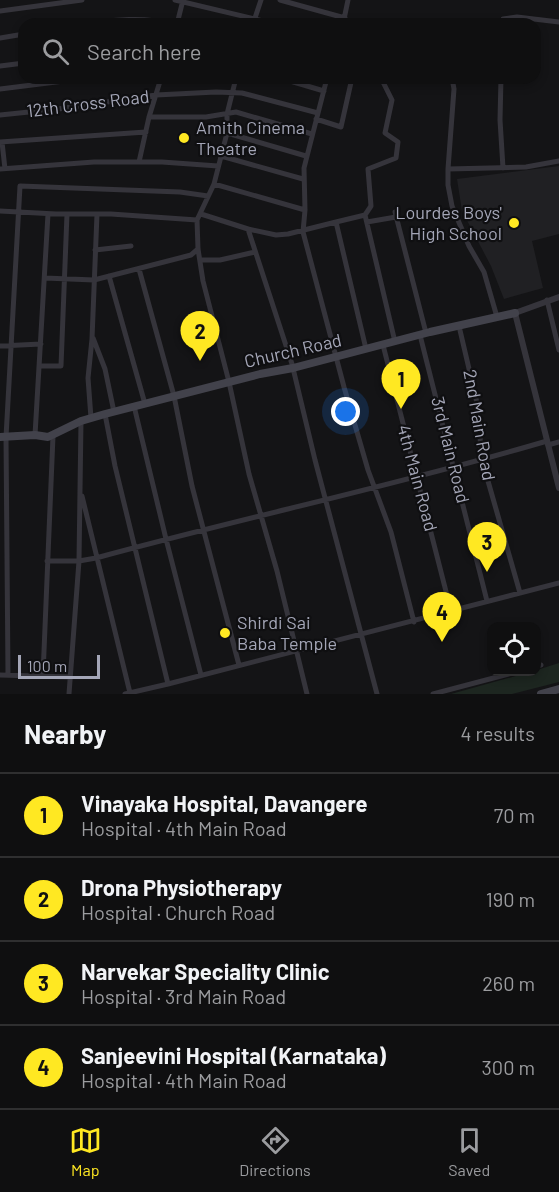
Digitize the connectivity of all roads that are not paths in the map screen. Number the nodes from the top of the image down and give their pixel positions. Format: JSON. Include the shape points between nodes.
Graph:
{"nodes":[{"id":1,"x":25,"y":0,"type":"edge"},
{"id":2,"x":82,"y":0,"type":"edge"},
{"id":3,"x":175,"y":0,"type":"edge"},
{"id":4,"x":207,"y":0,"type":"edge"},
{"id":5,"x":261,"y":0,"type":"edge"},
{"id":6,"x":280,"y":0,"type":"edge"},
{"id":7,"x":348,"y":0,"type":"edge"},
{"id":8,"x":183,"y":1,"type":"edge"},
{"id":9,"x":26,"y":7,"type":"junction"},
{"id":10,"x":205,"y":7,"type":"junction"},
{"id":11,"x":0,"y":11,"type":"edge"},
{"id":12,"x":179,"y":18,"type":"edge"},
{"id":13,"x":244,"y":18,"type":"edge"},
{"id":14,"x":256,"y":18,"type":"edge"},
{"id":15,"x":335,"y":18,"type":"edge"},
{"id":16,"x":345,"y":18,"type":"edge"},
{"id":17,"x":510,"y":18,"type":"edge"},
{"id":18,"x":525,"y":18,"type":"edge"},
{"id":19,"x":541,"y":20,"type":"edge"},
{"id":20,"x":559,"y":22,"type":"edge"},
{"id":21,"x":18,"y":35,"type":"edge"},
{"id":22,"x":0,"y":38,"type":"edge"},
{"id":23,"x":18,"y":64,"type":"edge"},
{"id":24,"x":0,"y":66,"type":"edge"},
{"id":25,"x":40,"y":84,"type":"edge"},
{"id":26,"x":159,"y":84,"type":"edge"},
{"id":27,"x":234,"y":84,"type":"edge"},
{"id":28,"x":302,"y":84,"type":"edge"},
{"id":29,"x":326,"y":84,"type":"edge"},
{"id":30,"x":351,"y":84,"type":"edge"},
{"id":31,"x":384,"y":84,"type":"edge"},
{"id":32,"x":453,"y":84,"type":"edge"},
{"id":33,"x":501,"y":84,"type":"edge"},
{"id":34,"x":0,"y":89,"type":"edge"},
{"id":35,"x":324,"y":90,"type":"junction"},
{"id":36,"x":232,"y":92,"type":"junction"},
{"id":37,"x":156,"y":95,"type":"junction"},
{"id":38,"x":227,"y":114,"type":"junction"},
{"id":39,"x":0,"y":115,"type":"edge"},
{"id":40,"x":317,"y":116,"type":"junction"},
{"id":41,"x":149,"y":117,"type":"junction"},
{"id":42,"x":146,"y":132,"type":"junction"},
{"id":43,"x":227,"y":133,"type":"junction"},
{"id":44,"x":312,"y":134,"type":"junction"},
{"id":45,"x":1,"y":142,"type":"edge"},
{"id":46,"x":221,"y":156,"type":"junction"},
{"id":47,"x":306,"y":156,"type":"junction"},
{"id":48,"x":559,"y":160,"type":"edge"},
{"id":49,"x":140,"y":162,"type":"junction"},
{"id":50,"x":218,"y":166,"type":"junction"},
{"id":51,"x":503,"y":168,"type":"junction"},
{"id":52,"x":2,"y":169,"type":"edge"},
{"id":53,"x":448,"y":169,"type":"junction"},
{"id":54,"x":303,"y":180,"type":"junction"},
{"id":55,"x":214,"y":184,"type":"junction"},
{"id":56,"x":208,"y":196,"type":"junction"},
{"id":57,"x":305,"y":210,"type":"junction"},
{"id":58,"x":0,"y":211,"type":"edge"},
{"id":59,"x":18,"y":212,"type":"junction"},
{"id":60,"x":48,"y":214,"type":"junction"},
{"id":61,"x":67,"y":214,"type":"junction"},
{"id":62,"x":97,"y":214,"type":"junction"},
{"id":63,"x":201,"y":214,"type":"junction"},
{"id":64,"x":365,"y":215,"type":"junction"},
{"id":65,"x":197,"y":220,"type":"junction"},
{"id":66,"x":336,"y":222,"type":"junction"},
{"id":67,"x":367,"y":222,"type":"junction"},
{"id":68,"x":248,"y":229,"type":"junction"},
{"id":69,"x":303,"y":232,"type":"junction"},
{"id":70,"x":131,"y":246,"type":"dead end"},
{"id":71,"x":198,"y":249,"type":"junction"},
{"id":72,"x":95,"y":250,"type":"junction"},
{"id":73,"x":255,"y":252,"type":"junction"},
{"id":74,"x":200,"y":260,"type":"junction"},
{"id":75,"x":139,"y":268,"type":"junction"},
{"id":76,"x":110,"y":276,"type":"junction"},
{"id":77,"x":45,"y":278,"type":"junction"},
{"id":78,"x":66,"y":279,"type":"junction"},
{"id":79,"x":94,"y":280,"type":"junction"},
{"id":80,"x":559,"y":297,"type":"edge"},
{"id":81,"x":547,"y":300,"type":"junction"},
{"id":82,"x":515,"y":313,"type":"junction"},
{"id":83,"x":497,"y":317,"type":"junction"},
{"id":84,"x":459,"y":326,"type":"junction"},
{"id":85,"x":92,"y":334,"type":"junction"},
{"id":86,"x":423,"y":334,"type":"junction"},
{"id":87,"x":395,"y":342,"type":"junction"},
{"id":88,"x":41,"y":344,"type":"junction"},
{"id":89,"x":383,"y":345,"type":"junction"},
{"id":90,"x":0,"y":346,"type":"edge"},
{"id":91,"x":12,"y":346,"type":"junction"},
{"id":92,"x":366,"y":349,"type":"junction"},
{"id":93,"x":559,"y":350,"type":"edge"},
{"id":94,"x":337,"y":356,"type":"junction"},
{"id":95,"x":39,"y":366,"type":"junction"},
{"id":96,"x":292,"y":368,"type":"junction"},
{"id":97,"x":229,"y":382,"type":"junction"},
{"id":98,"x":174,"y":396,"type":"junction"},
{"id":99,"x":145,"y":404,"type":"junction"},
{"id":100,"x":134,"y":406,"type":"junction"},
{"id":101,"x":114,"y":412,"type":"junction"},
{"id":102,"x":105,"y":414,"type":"junction"},
{"id":103,"x":91,"y":418,"type":"junction"},
{"id":104,"x":81,"y":421,"type":"junction"},
{"id":105,"x":35,"y":435,"type":"junction"},
{"id":106,"x":53,"y":436,"type":"junction"},
{"id":107,"x":3,"y":437,"type":"edge"},
{"id":108,"x":559,"y":441,"type":"edge"},
{"id":109,"x":547,"y":443,"type":"junction"},
{"id":110,"x":482,"y":460,"type":"junction"},
{"id":111,"x":453,"y":467,"type":"junction"},
{"id":112,"x":417,"y":476,"type":"junction"},
{"id":113,"x":559,"y":484,"type":"edge"},
{"id":114,"x":80,"y":488,"type":"junction"},
{"id":115,"x":374,"y":489,"type":"junction"},
{"id":116,"x":326,"y":500,"type":"junction"},
{"id":117,"x":260,"y":515,"type":"junction"},
{"id":118,"x":204,"y":528,"type":"junction"},
{"id":119,"x":166,"y":539,"type":"junction"},
{"id":120,"x":135,"y":548,"type":"junction"},
{"id":121,"x":0,"y":550,"type":"edge"},
{"id":122,"x":7,"y":551,"type":"junction"},
{"id":123,"x":96,"y":558,"type":"junction"},
{"id":124,"x":47,"y":561,"type":"junction"},
{"id":125,"x":79,"y":561,"type":"junction"},
{"id":126,"x":559,"y":583,"type":"edge"},
{"id":127,"x":520,"y":593,"type":"junction"},
{"id":128,"x":487,"y":601,"type":"junction"},
{"id":129,"x":451,"y":611,"type":"junction"},
{"id":130,"x":414,"y":622,"type":"junction"},
{"id":131,"x":360,"y":634,"type":"junction"},
{"id":132,"x":296,"y":652,"type":"junction"},
{"id":133,"x":239,"y":665,"type":"junction"},
{"id":134,"x":0,"y":675,"type":"edge"},
{"id":135,"x":8,"y":675,"type":"junction"},
{"id":136,"x":43,"y":675,"type":"junction"},
{"id":137,"x":201,"y":675,"type":"junction"},
{"id":138,"x":501,"y":676,"type":"edge"},
{"id":139,"x":70,"y":677,"type":"junction"},
{"id":140,"x":168,"y":684,"type":"junction"},
{"id":141,"x":559,"y":689,"type":"edge"},
{"id":142,"x":128,"y":693,"type":"edge"},
{"id":143,"x":69,"y":694,"type":"edge"},
{"id":144,"x":307,"y":694,"type":"edge"},
{"id":145,"x":377,"y":694,"type":"edge"},
{"id":146,"x":433,"y":694,"type":"edge"},
{"id":147,"x":541,"y":694,"type":"edge"}],
"edges":[{"from":1,"to":9,"type":"street"},
{"from":2,"to":9,"type":"street"},
{"from":3,"to":8,"type":"street"},
{"from":4,"to":10,"type":"street"},
{"from":5,"to":14,"type":"street"},
{"from":6,"to":15,"type":"street"},
{"from":7,"to":16,"type":"street"},
{"from":8,"to":10,"type":"street"},
{"from":8,"to":12,"type":"street"},
{"from":9,"to":11,"type":"street"},
{"from":10,"to":13,"type":"street"},
{"from":17,"to":18,"type":"street"},
{"from":19,"to":20,"type":"street"},
{"from":21,"to":22,"type":"street"},
{"from":23,"to":24,"type":"street"},
{"from":25,"to":34,"type":"street"},
{"from":26,"to":37,"type":"street"},
{"from":27,"to":36,"type":"street"},
{"from":28,"to":35,"type":"street"},
{"from":29,"to":35,"type":"street"},
{"from":30,"to":40,"type":"street","name":"12th Cross Road","via":[[341,127]]},
{"from":31,"to":64,"type":"street","via":[[392,100],[385,133],[399,142],[396,158],[368,169],[371,206]]},
{"from":32,"to":53,"type":"street"},
{"from":33,"to":51,"type":"street"},
{"from":35,"to":40,"type":"street"},
{"from":36,"to":37,"type":"street","name":"12th Cross Road"},
{"from":36,"to":38,"type":"street"},
{"from":36,"to":40,"type":"street","name":"12th Cross Road"},
{"from":37,"to":39,"type":"street","name":"12th Cross Road"},
{"from":37,"to":41,"type":"street"},
{"from":38,"to":41,"type":"street"},
{"from":38,"to":43,"type":"street"},
{"from":38,"to":44,"type":"street","via":[[236,112]]},
{"from":40,"to":44,"type":"street"},
{"from":41,"to":42,"type":"street"},
{"from":42,"to":45,"type":"street"},
{"from":42,"to":49,"type":"street"},
{"from":43,"to":46,"type":"street"},
{"from":43,"to":47,"type":"street"},
{"from":44,"to":47,"type":"street"},
{"from":45,"to":52,"type":"street"},
{"from":46,"to":50,"type":"street"},
{"from":46,"to":54,"type":"street"},
{"from":47,"to":54,"type":"street"},
{"from":48,"to":51,"type":"street"},
{"from":49,"to":50,"type":"street"},
{"from":49,"to":52,"type":"street"},
{"from":50,"to":55,"type":"street"},
{"from":51,"to":53,"type":"street"},
{"from":53,"to":83,"type":"street","via":[[452,206],[484,272]]},
{"from":54,"to":57,"type":"street"},
{"from":55,"to":56,"type":"street"},
{"from":55,"to":57,"type":"street"},
{"from":56,"to":59,"type":"street","via":[[20,186]]},
{"from":56,"to":63,"type":"street"},
{"from":57,"to":69,"type":"street"},
{"from":58,"to":59,"type":"street"},
{"from":59,"to":60,"type":"street"},
{"from":59,"to":91,"type":"street"},
{"from":60,"to":61,"type":"street"},
{"from":60,"to":77,"type":"street"},
{"from":61,"to":62,"type":"street"},
{"from":61,"to":78,"type":"street"},
{"from":62,"to":65,"type":"street"},
{"from":62,"to":72,"type":"street"},
{"from":63,"to":65,"type":"street"},
{"from":63,"to":68,"type":"street"},
{"from":64,"to":66,"type":"street"},
{"from":64,"to":67,"type":"street"},
{"from":65,"to":71,"type":"street"},
{"from":66,"to":69,"type":"street"},
{"from":66,"to":92,"type":"street"},
{"from":67,"to":86,"type":"street","name":"3rd Main Road","via":[[396,215]]},
{"from":67,"to":87,"type":"street"},
{"from":68,"to":69,"type":"street","via":[[276,235]]},
{"from":68,"to":73,"type":"street"},
{"from":69,"to":94,"type":"street"},
{"from":70,"to":72,"type":"street"},
{"from":71,"to":74,"type":"street"},
{"from":71,"to":75,"type":"street","via":[[191,255]]},
{"from":72,"to":79,"type":"street"},
{"from":73,"to":74,"type":"street"},
{"from":73,"to":96,"type":"street"},
{"from":74,"to":97,"type":"street"},
{"from":75,"to":76,"type":"street"},
{"from":75,"to":98,"type":"street"},
{"from":76,"to":79,"type":"street"},
{"from":76,"to":99,"type":"street"},
{"from":77,"to":78,"type":"street"},
{"from":77,"to":88,"type":"street"},
{"from":78,"to":79,"type":"street"},
{"from":78,"to":95,"type":"street","via":[[62,366]]},
{"from":79,"to":85,"type":"street"},
{"from":80,"to":81,"type":"street","name":"Church Road"},
{"from":81,"to":82,"type":"street","name":"Church Road"},
{"from":81,"to":93,"type":"street"},
{"from":82,"to":83,"type":"main road","name":"Church Road"},
{"from":82,"to":109,"type":"street"},
{"from":83,"to":84,"type":"main road","name":"Church Road"},
{"from":84,"to":86,"type":"main road","name":"Church Road"},
{"from":84,"to":110,"type":"street","name":"2nd Main Road","via":[[477,403]]},
{"from":85,"to":101,"type":"street","via":[[105,369]]},
{"from":85,"to":103,"type":"street","via":[[88,378]]},
{"from":86,"to":87,"type":"main road","name":"Church Road"},
{"from":86,"to":111,"type":"street","name":"3rd Main Road"},
{"from":87,"to":89,"type":"main road","name":"Church Road"},
{"from":88,"to":91,"type":"street"},
{"from":88,"to":95,"type":"street"},
{"from":89,"to":92,"type":"main road","name":"Church Road"},
{"from":89,"to":112,"type":"street","name":"4th Main Road"},
{"from":90,"to":91,"type":"street"},
{"from":91,"to":107,"type":"street"},
{"from":92,"to":94,"type":"main road","name":"Church Road"},
{"from":94,"to":96,"type":"main road","name":"Church Road"},
{"from":94,"to":115,"type":"street"},
{"from":95,"to":105,"type":"street"},
{"from":96,"to":97,"type":"main road","name":"Church Road"},
{"from":96,"to":116,"type":"street"},
{"from":97,"to":98,"type":"main road","name":"Church Road"},
{"from":97,"to":117,"type":"street"},
{"from":98,"to":99,"type":"main road","name":"Church Road"},
{"from":98,"to":118,"type":"street"},
{"from":99,"to":100,"type":"main road","name":"Church Road"},
{"from":100,"to":101,"type":"main road","name":"Church Road"},
{"from":100,"to":119,"type":"street"},
{"from":101,"to":102,"type":"main road","name":"Church Road"},
{"from":102,"to":103,"type":"main road","name":"Church Road"},
{"from":102,"to":120,"type":"street"},
{"from":103,"to":104,"type":"main road","name":"Church Road"},
{"from":104,"to":106,"type":"main road","name":"Church Road"},
{"from":104,"to":114,"type":"street"},
{"from":105,"to":106,"type":"main road"},
{"from":105,"to":107,"type":"main road"},
{"from":106,"to":124,"type":"street"},
{"from":107,"to":122,"type":"street"},
{"from":108,"to":109,"type":"street"},
{"from":109,"to":110,"type":"street"},
{"from":109,"to":113,"type":"street"},
{"from":110,"to":111,"type":"street"},
{"from":110,"to":127,"type":"street","name":"2nd Main Road"},
{"from":111,"to":112,"type":"street"},
{"from":111,"to":128,"type":"street","name":"3rd Main Road"},
{"from":112,"to":115,"type":"street"},
{"from":112,"to":129,"type":"street","name":"4th Main Road"},
{"from":114,"to":123,"type":"street"},
{"from":114,"to":125,"type":"street"},
{"from":115,"to":116,"type":"street"},
{"from":115,"to":130,"type":"street"},
{"from":116,"to":117,"type":"street"},
{"from":116,"to":131,"type":"street"},
{"from":117,"to":118,"type":"street"},
{"from":117,"to":132,"type":"street"},
{"from":118,"to":119,"type":"street"},
{"from":118,"to":133,"type":"street"},
{"from":119,"to":120,"type":"street"},
{"from":119,"to":137,"type":"street"},
{"from":120,"to":123,"type":"street"},
{"from":120,"to":140,"type":"street"},
{"from":121,"to":122,"type":"street"},
{"from":122,"to":135,"type":"street"},
{"from":123,"to":125,"type":"street"},
{"from":123,"to":142,"type":"street"},
{"from":124,"to":125,"type":"street"},
{"from":124,"to":136,"type":"street"},
{"from":125,"to":139,"type":"street"},
{"from":126,"to":127,"type":"street"},
{"from":127,"to":128,"type":"street"},
{"from":128,"to":129,"type":"street"},
{"from":129,"to":130,"type":"street"},
{"from":130,"to":131,"type":"street"},
{"from":131,"to":132,"type":"street"},
{"from":131,"to":145,"type":"street"},
{"from":132,"to":133,"type":"street"},
{"from":132,"to":144,"type":"street"},
{"from":133,"to":137,"type":"street"},
{"from":134,"to":135,"type":"street"},
{"from":135,"to":136,"type":"street"},
{"from":136,"to":139,"type":"street"},
{"from":137,"to":140,"type":"street"},
{"from":138,"to":146,"type":"street"},
{"from":139,"to":143,"type":"street"},
{"from":140,"to":142,"type":"street"},
{"from":141,"to":147,"type":"main road"}]}
